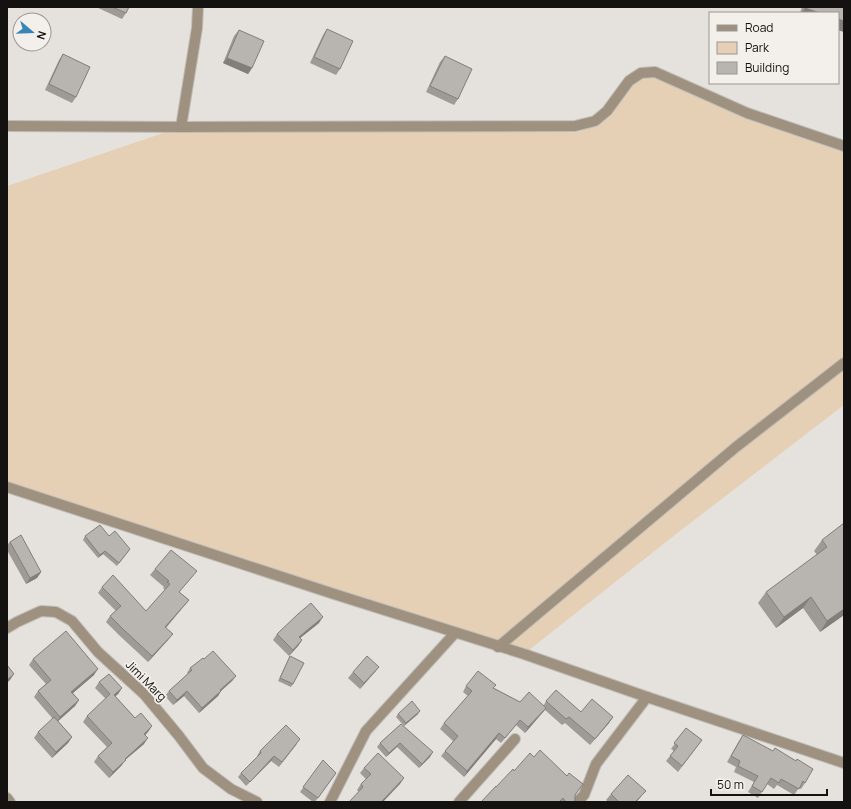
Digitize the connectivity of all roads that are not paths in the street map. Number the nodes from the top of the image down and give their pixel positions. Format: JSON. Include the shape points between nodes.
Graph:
{"nodes":[{"id":1,"x":198,"y":7,"type":"edge"},
{"id":2,"x":7,"y":126,"type":"edge"},
{"id":3,"x":181,"y":127,"type":"junction"},
{"id":4,"x":844,"y":146,"type":"edge"},
{"id":5,"x":844,"y":363,"type":"edge"},
{"id":6,"x":7,"y":487,"type":"edge"},
{"id":7,"x":7,"y":628,"type":"edge"},
{"id":8,"x":455,"y":633,"type":"junction"},
{"id":9,"x":498,"y":647,"type":"junction"},
{"id":10,"x":647,"y":698,"type":"junction"},
{"id":11,"x":515,"y":739,"type":"dead end"},
{"id":12,"x":844,"y":763,"type":"edge"},
{"id":13,"x":7,"y":798,"type":"edge"},
{"id":14,"x":10,"y":802,"type":"edge"},
{"id":15,"x":257,"y":802,"type":"edge"},
{"id":16,"x":330,"y":802,"type":"edge"},
{"id":17,"x":459,"y":802,"type":"edge"},
{"id":18,"x":577,"y":802,"type":"edge"}],
"edges":[{"from":1,"to":3,"type":"street"},
{"from":2,"to":3,"type":"street"},
{"from":3,"to":4,"type":"street","via":[[574,126],[595,121],[607,111],[629,80],[641,73],[655,72],[747,113]]},
{"from":5,"to":9,"type":"street","via":[[736,447]]},
{"from":6,"to":8,"type":"street"},
{"from":7,"to":15,"type":"street","name":"Jimi Marg","via":[[41,611],[56,612],[72,621],[98,652],[144,694],[203,768],[231,789]]},
{"from":8,"to":9,"type":"street"},
{"from":8,"to":16,"type":"street","via":[[366,731]]},
{"from":9,"to":10,"type":"street"},
{"from":10,"to":12,"type":"street"},
{"from":10,"to":18,"type":"street","via":[[596,764],[584,794]]},
{"from":11,"to":17,"type":"street"},
{"from":13,"to":14,"type":"street"}]}
